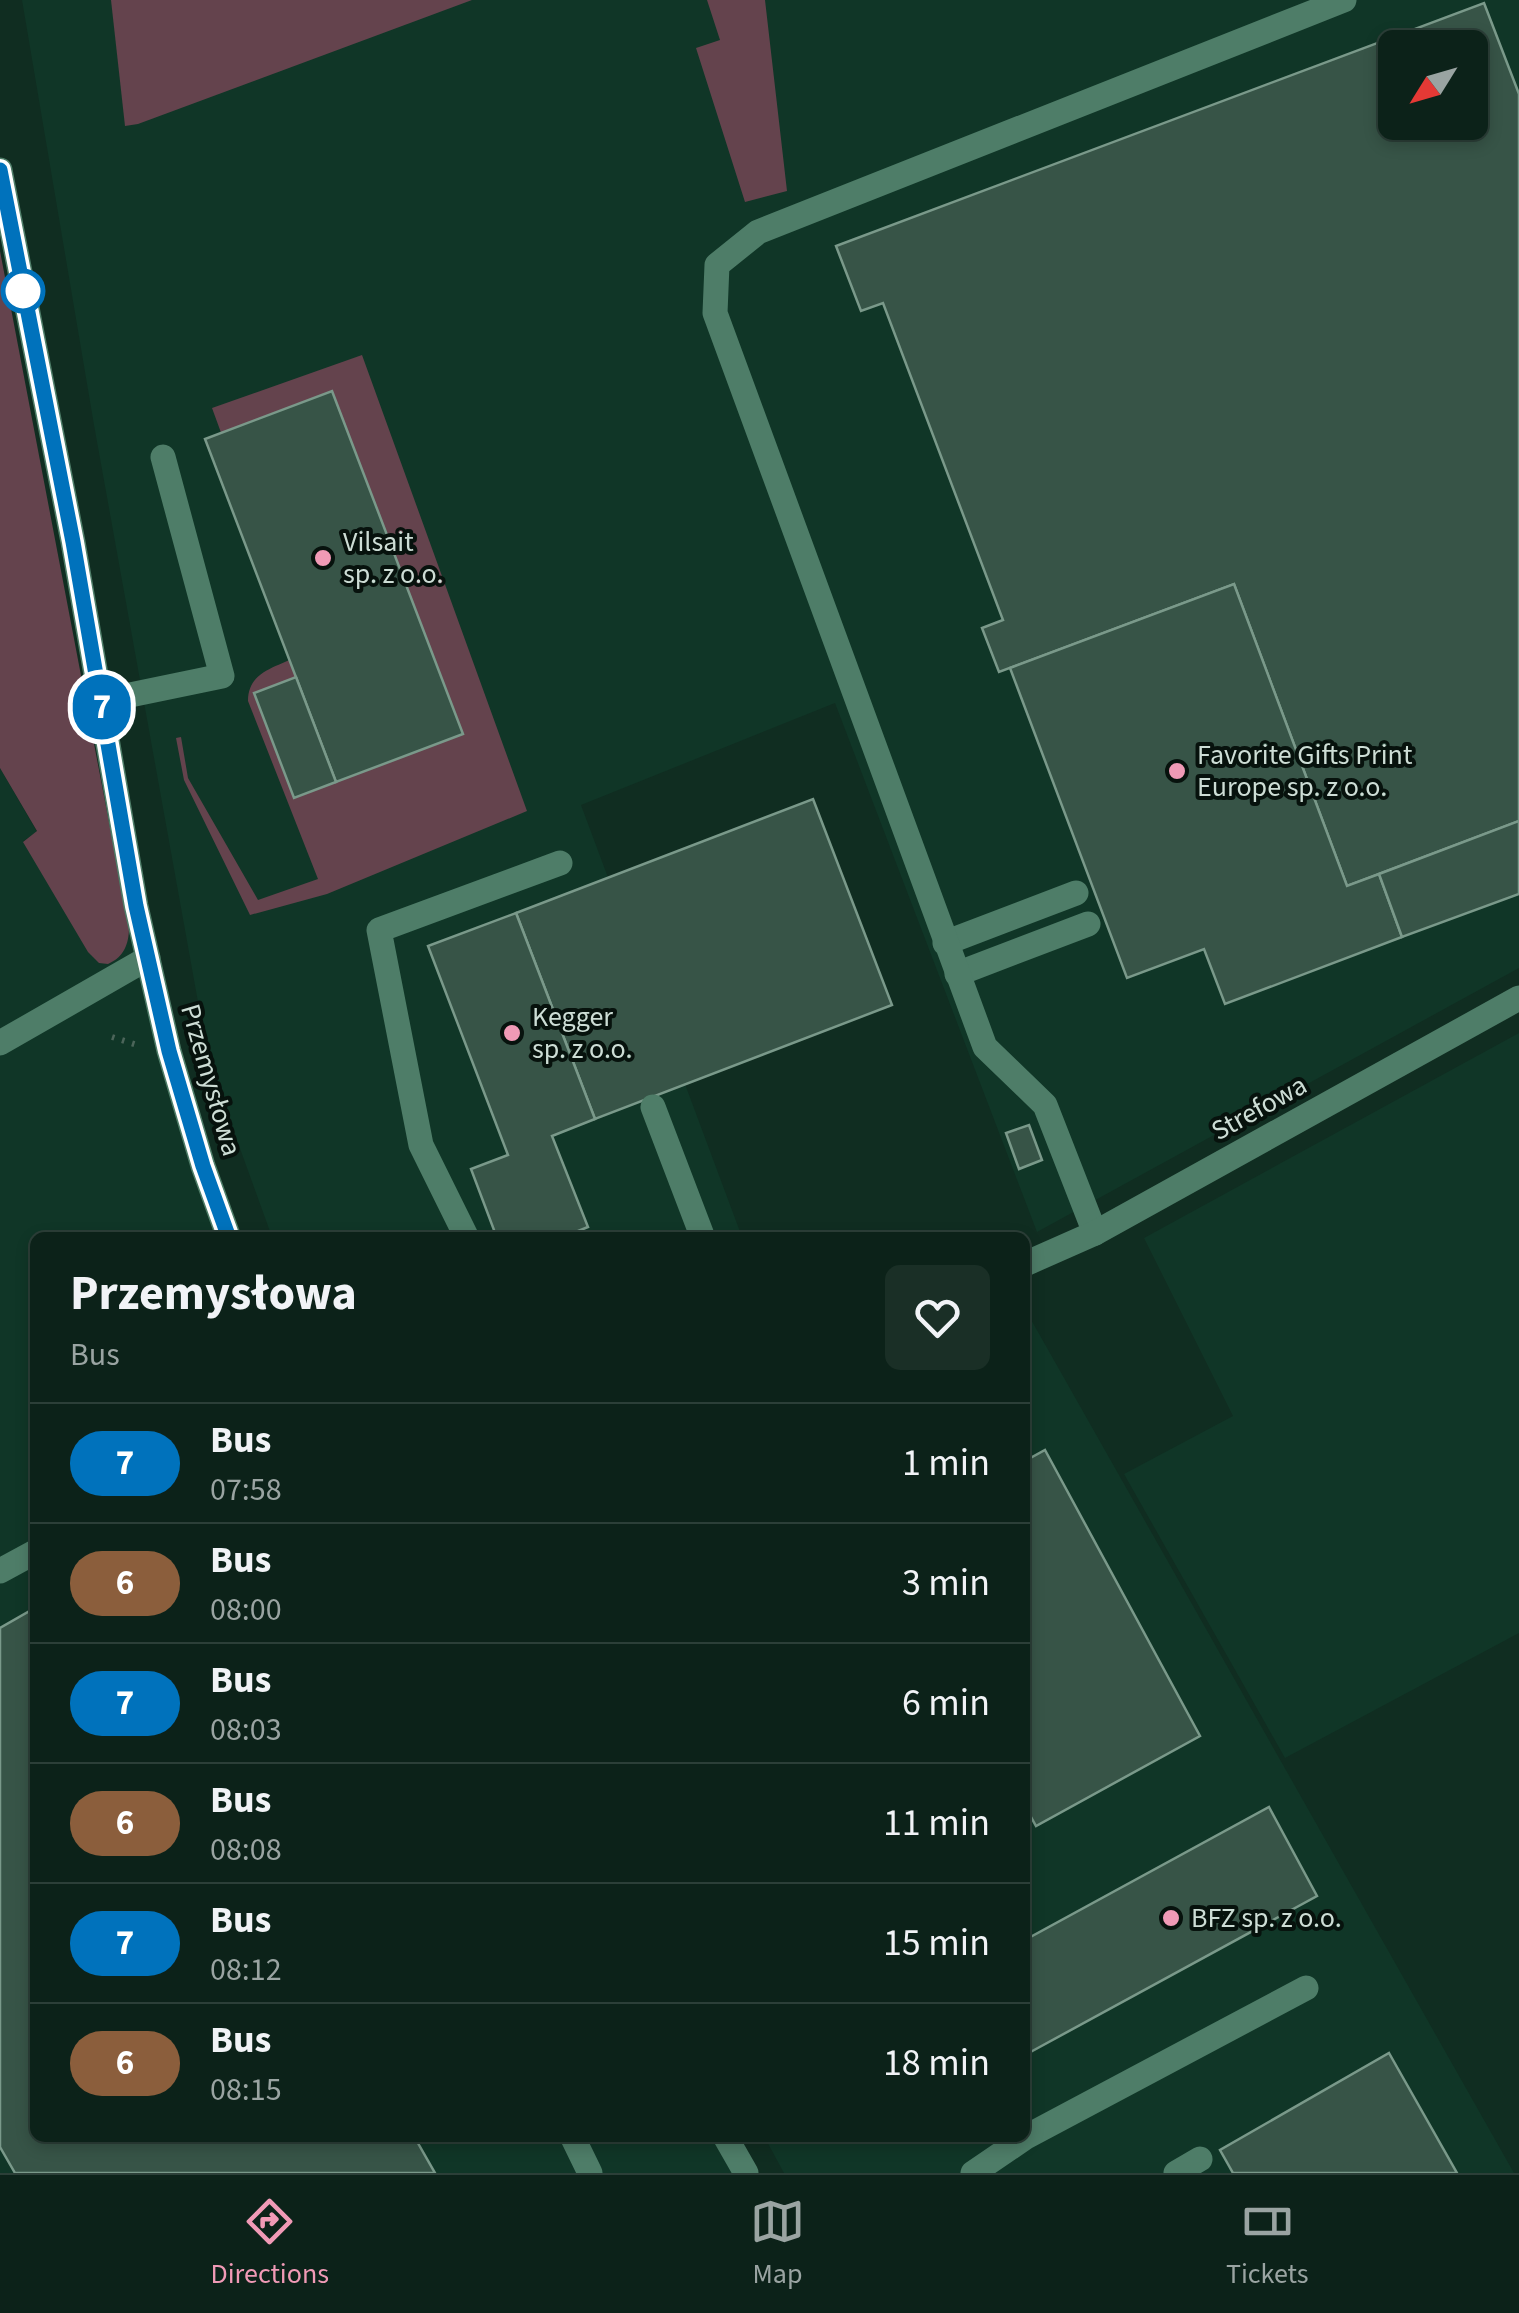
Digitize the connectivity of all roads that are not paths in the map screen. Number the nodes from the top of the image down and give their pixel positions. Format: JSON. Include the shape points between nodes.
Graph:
{"nodes":[{"id":1,"x":1344,"y":0,"type":"edge"},
{"id":2,"x":0,"y":170,"type":"edge"},
{"id":3,"x":163,"y":457,"type":"dead end"},
{"id":4,"x":101,"y":701,"type":"junction"},
{"id":5,"x":560,"y":863,"type":"dead end"},
{"id":6,"x":1076,"y":894,"type":"dead end"},
{"id":7,"x":1088,"y":924,"type":"dead end"},
{"id":8,"x":945,"y":943,"type":"junction"},
{"id":9,"x":148,"y":958,"type":"junction"},
{"id":10,"x":957,"y":974,"type":"junction"},
{"id":11,"x":1519,"y":998,"type":"edge"},
{"id":12,"x":0,"y":1043,"type":"edge"},
{"id":13,"x":653,"y":1107,"type":"dead end"},
{"id":14,"x":227,"y":1232,"type":"edge"},
{"id":15,"x":464,"y":1232,"type":"edge"},
{"id":16,"x":701,"y":1232,"type":"edge"},
{"id":17,"x":1095,"y":1233,"type":"junction"},
{"id":18,"x":1030,"y":1262,"type":"edge"},
{"id":19,"x":30,"y":1555,"type":"edge"},
{"id":20,"x":0,"y":1571,"type":"edge"},
{"id":21,"x":1306,"y":1988,"type":"dead end"},
{"id":22,"x":1030,"y":2136,"type":"edge"},
{"id":23,"x":575,"y":2142,"type":"edge"},
{"id":24,"x":728,"y":2142,"type":"edge"},
{"id":25,"x":1020,"y":2142,"type":"edge"},
{"id":26,"x":1200,"y":2159,"type":"dead end"},
{"id":27,"x":590,"y":2173,"type":"edge"},
{"id":28,"x":746,"y":2173,"type":"edge"},
{"id":29,"x":973,"y":2173,"type":"edge"},
{"id":30,"x":1176,"y":2173,"type":"edge"}],
"edges":[{"from":1,"to":8,"type":"street","via":[[758,232],[717,265],[714,313]]},
{"from":2,"to":4,"type":"street","name":"Przemysłowa"},
{"from":3,"to":4,"type":"street","via":[[222,676]]},
{"from":4,"to":9,"type":"street","name":"Przemysłowa"},
{"from":5,"to":15,"type":"street","via":[[378,930],[421,1145]]},
{"from":6,"to":8,"type":"street"},
{"from":7,"to":10,"type":"street"},
{"from":8,"to":10,"type":"street"},
{"from":9,"to":12,"type":"street"},
{"from":9,"to":14,"type":"street","name":"Przemysłowa","via":[[169,1051]]},
{"from":10,"to":17,"type":"street","via":[[985,1047],[1045,1105]]},
{"from":11,"to":17,"type":"street","name":"Strefowa"},
{"from":13,"to":16,"type":"street"},
{"from":17,"to":18,"type":"street","name":"Strefowa"},
{"from":19,"to":20,"type":"street"},
{"from":21,"to":22,"type":"street"},
{"from":23,"to":27,"type":"street"},
{"from":24,"to":28,"type":"street"},
{"from":25,"to":29,"type":"street"},
{"from":26,"to":30,"type":"street"}]}
